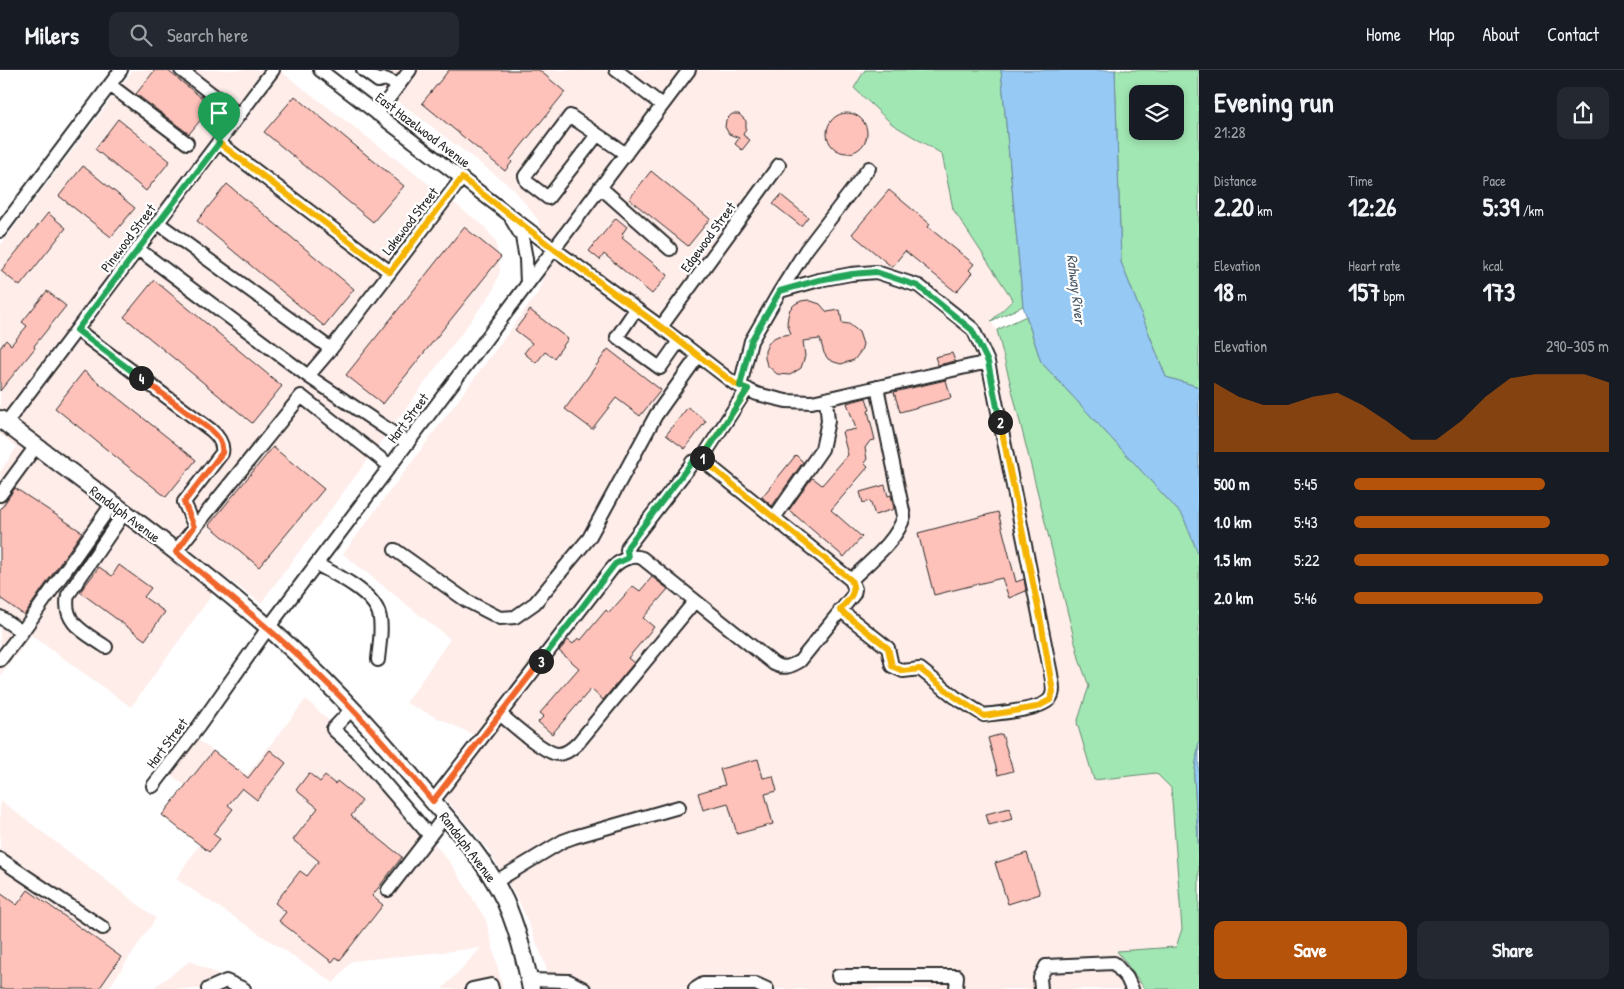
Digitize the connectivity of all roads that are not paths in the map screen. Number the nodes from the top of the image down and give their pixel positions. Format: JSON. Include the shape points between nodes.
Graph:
{"nodes":[{"id":1,"x":121,"y":70,"type":"edge"},
{"id":2,"x":181,"y":70,"type":"edge"},
{"id":3,"x":273,"y":70,"type":"edge"},
{"id":4,"x":320,"y":70,"type":"edge"},
{"id":5,"x":363,"y":70,"type":"edge"},
{"id":6,"x":410,"y":70,"type":"edge"},
{"id":7,"x":616,"y":70,"type":"edge"},
{"id":8,"x":689,"y":70,"type":"edge"},
{"id":9,"x":399,"y":85,"type":"junction"},
{"id":10,"x":110,"y":86,"type":"junction"},
{"id":11,"x":662,"y":106,"type":"junction"},
{"id":12,"x":377,"y":114,"type":"junction"},
{"id":13,"x":239,"y":115,"type":"junction"},
{"id":14,"x":598,"y":135,"type":"junction"},
{"id":15,"x":187,"y":143,"type":"dead end"},
{"id":16,"x":219,"y":143,"type":"junction"},
{"id":17,"x":626,"y":154,"type":"junction"},
{"id":18,"x":779,"y":165,"type":"dead end"},
{"id":19,"x":869,"y":168,"type":"dead end"},
{"id":20,"x":462,"y":178,"type":"junction"},
{"id":21,"x":600,"y":188,"type":"junction"},
{"id":22,"x":508,"y":213,"type":"junction"},
{"id":23,"x":158,"y":223,"type":"junction"},
{"id":24,"x":0,"y":231,"type":"edge"},
{"id":25,"x":138,"y":249,"type":"junction"},
{"id":26,"x":554,"y":249,"type":"junction"},
{"id":27,"x":670,"y":249,"type":"dead end"},
{"id":28,"x":390,"y":272,"type":"junction"},
{"id":29,"x":527,"y":284,"type":"junction"},
{"id":30,"x":780,"y":291,"type":"junction"},
{"id":31,"x":636,"y":309,"type":"junction"},
{"id":32,"x":661,"y":327,"type":"junction"},
{"id":33,"x":77,"y":330,"type":"junction"},
{"id":34,"x":680,"y":341,"type":"junction"},
{"id":35,"x":331,"y":349,"type":"junction"},
{"id":36,"x":698,"y":356,"type":"junction"},
{"id":37,"x":988,"y":362,"type":"junction"},
{"id":38,"x":308,"y":376,"type":"junction"},
{"id":39,"x":877,"y":386,"type":"junction"},
{"id":40,"x":744,"y":388,"type":"junction"},
{"id":41,"x":826,"y":399,"type":"junction"},
{"id":42,"x":3,"y":421,"type":"edge"},
{"id":43,"x":408,"y":443,"type":"junction"},
{"id":44,"x":36,"y":446,"type":"junction"},
{"id":45,"x":701,"y":460,"type":"junction"},
{"id":46,"x":390,"y":466,"type":"junction"},
{"id":47,"x":0,"y":495,"type":"edge"},
{"id":48,"x":118,"y":509,"type":"junction"},
{"id":49,"x":774,"y":518,"type":"junction"},
{"id":50,"x":194,"y":527,"type":"junction"},
{"id":51,"x":395,"y":550,"type":"dead end"},
{"id":52,"x":176,"y":552,"type":"junction"},
{"id":53,"x":628,"y":558,"type":"junction"},
{"id":54,"x":316,"y":564,"type":"junction"},
{"id":55,"x":851,"y":580,"type":"junction"},
{"id":56,"x":695,"y":601,"type":"junction"},
{"id":57,"x":840,"y":610,"type":"junction"},
{"id":58,"x":0,"y":617,"type":"edge"},
{"id":59,"x":268,"y":628,"type":"junction"},
{"id":60,"x":22,"y":632,"type":"junction"},
{"id":61,"x":106,"y":647,"type":"dead end"},
{"id":62,"x":2,"y":653,"type":"edge"},
{"id":63,"x":378,"y":660,"type":"dead end"},
{"id":64,"x":352,"y":708,"type":"junction"},
{"id":65,"x":500,"y":714,"type":"junction"},
{"id":66,"x":153,"y":786,"type":"dead end"},
{"id":67,"x":433,"y":801,"type":"junction"},
{"id":68,"x":679,"y":807,"type":"dead end"},
{"id":69,"x":445,"y":816,"type":"junction"},
{"id":70,"x":430,"y":836,"type":"junction"},
{"id":71,"x":0,"y":859,"type":"edge"},
{"id":72,"x":495,"y":882,"type":"junction"},
{"id":73,"x":388,"y":890,"type":"dead end"},
{"id":74,"x":103,"y":928,"type":"dead end"},
{"id":75,"x":838,"y":976,"type":"dead end"},
{"id":76,"x":530,"y":985,"type":"edge"},
{"id":77,"x":208,"y":989,"type":"edge"},
{"id":78,"x":244,"y":989,"type":"edge"},
{"id":79,"x":472,"y":989,"type":"edge"},
{"id":80,"x":492,"y":989,"type":"edge"},
{"id":81,"x":584,"y":989,"type":"edge"},
{"id":82,"x":695,"y":989,"type":"edge"},
{"id":83,"x":767,"y":989,"type":"edge"},
{"id":84,"x":956,"y":989,"type":"edge"},
{"id":85,"x":1041,"y":989,"type":"edge"},
{"id":86,"x":1132,"y":989,"type":"edge"}],
"edges":[{"from":1,"to":10,"type":"street"},
{"from":2,"to":13,"type":"street"},
{"from":3,"to":13,"type":"street","name":"Pinewood Street"},
{"from":4,"to":12,"type":"street","name":"East Hazelwood Avenue"},
{"from":5,"to":9,"type":"street","via":[[378,81],[386,79]]},
{"from":6,"to":9,"type":"street"},
{"from":7,"to":11,"type":"street"},
{"from":8,"to":11,"type":"street","name":"Hart Street"},
{"from":9,"to":12,"type":"street"},
{"from":10,"to":15,"type":"street"},
{"from":10,"to":24,"type":"street"},
{"from":11,"to":17,"type":"street","name":"Hart Street"},
{"from":12,"to":20,"type":"street","name":"East Hazelwood Avenue"},
{"from":13,"to":16,"type":"street","name":"Pinewood Street"},
{"from":14,"to":14,"type":"street","via":[[570,116],[524,176],[548,198]]},
{"from":14,"to":17,"type":"street"},
{"from":16,"to":23,"type":"street","name":"Pinewood Street"},
{"from":16,"to":28,"type":"street"},
{"from":17,"to":21,"type":"street","name":"Hart Street"},
{"from":18,"to":32,"type":"street","name":"Edgewood Street"},
{"from":19,"to":30,"type":"street","via":[[806,250]]},
{"from":20,"to":22,"type":"street","name":"East Hazelwood Avenue"},
{"from":20,"to":28,"type":"street","name":"Lakewood Street"},
{"from":21,"to":26,"type":"street","name":"Hart Street"},
{"from":21,"to":27,"type":"street"},
{"from":22,"to":26,"type":"street","name":"East Hazelwood Avenue"},
{"from":22,"to":29,"type":"street","name":"East Hazelwood Avenue","via":[[522,237]]},
{"from":23,"to":25,"type":"street","name":"Pinewood Street"},
{"from":23,"to":35,"type":"street"},
{"from":25,"to":33,"type":"street","name":"Pinewood Street"},
{"from":25,"to":38,"type":"street"},
{"from":26,"to":29,"type":"street","name":"Hart Street"},
{"from":26,"to":31,"type":"street","name":"East Hazelwood Avenue"},
{"from":28,"to":35,"type":"street","name":"Lakewood Street"},
{"from":29,"to":43,"type":"street","name":"Hart Street"},
{"from":30,"to":37,"type":"street","via":[[843,275],[876,272],[918,286],[972,330]]},
{"from":30,"to":40,"type":"street","via":[[751,341]]},
{"from":31,"to":32,"type":"street","name":"East Hazelwood Avenue"},
{"from":31,"to":34,"type":"street","via":[[617,337],[660,368]]},
{"from":32,"to":34,"type":"street","name":"East Hazelwood Avenue"},
{"from":33,"to":42,"type":"street","name":"Pinewood Street"},
{"from":33,"to":50,"type":"street","via":[[220,439],[222,453],[184,502]]},
{"from":34,"to":36,"type":"street","name":"East Hazelwood Avenue"},
{"from":35,"to":38,"type":"street","name":"Lakewood Street"},
{"from":36,"to":40,"type":"street","name":"East Hazelwood Avenue"},
{"from":36,"to":51,"type":"street","via":[[656,415],[589,538],[535,603],[514,617],[500,618],[467,601]]},
{"from":37,"to":39,"type":"street","name":"East Hazelwood Avenue"},
{"from":37,"to":57,"type":"street","via":[[1051,674],[1053,692],[1050,700],[1037,707],[984,716],[920,669],[903,671],[892,666],[888,648]]},
{"from":38,"to":43,"type":"street"},
{"from":39,"to":41,"type":"street","name":"East Hazelwood Avenue"},
{"from":39,"to":55,"type":"street","via":[[904,516],[895,536]]},
{"from":40,"to":41,"type":"street","name":"East Hazelwood Avenue","via":[[786,400],[812,402]]},
{"from":40,"to":45,"type":"street"},
{"from":41,"to":49,"type":"street","via":[[828,421],[822,449]]},
{"from":42,"to":44,"type":"main road","name":"Randolph Avenue"},
{"from":43,"to":46,"type":"street","name":"Hart Street"},
{"from":44,"to":47,"type":"street"},
{"from":44,"to":48,"type":"main road","name":"Randolph Avenue"},
{"from":45,"to":49,"type":"street"},
{"from":45,"to":53,"type":"street","via":[[692,462],[628,546]]},
{"from":46,"to":50,"type":"street","via":[[301,396]]},
{"from":46,"to":54,"type":"street","name":"Hart Street"},
{"from":48,"to":52,"type":"main road","name":"Randolph Avenue"},
{"from":48,"to":60,"type":"street"},
{"from":48,"to":61,"type":"street","via":[[67,602],[68,614],[74,624]]},
{"from":49,"to":55,"type":"street"},
{"from":50,"to":52,"type":"street"},
{"from":52,"to":59,"type":"main road","name":"Randolph Avenue"},
{"from":53,"to":56,"type":"street","via":[[642,558]]},
{"from":53,"to":65,"type":"street","via":[[615,564]]},
{"from":54,"to":59,"type":"street","name":"Hart Street"},
{"from":54,"to":63,"type":"street","via":[[364,594],[374,605],[379,614]]},
{"from":55,"to":57,"type":"street","via":[[854,594]]},
{"from":56,"to":57,"type":"street","via":[[774,664],[786,667],[800,661]]},
{"from":56,"to":65,"type":"street","via":[[578,743],[567,752],[548,751]]},
{"from":58,"to":60,"type":"street"},
{"from":59,"to":64,"type":"main road","name":"Randolph Avenue"},
{"from":59,"to":66,"type":"street","name":"Hart Street"},
{"from":60,"to":62,"type":"street"},
{"from":64,"to":67,"type":"main road","name":"Randolph Avenue"},
{"from":64,"to":70,"type":"street","via":[[333,729],[355,749]]},
{"from":65,"to":67,"type":"street"},
{"from":67,"to":69,"type":"main road","name":"Randolph Avenue"},
{"from":68,"to":72,"type":"street","via":[[574,836]]},
{"from":69,"to":70,"type":"street"},
{"from":69,"to":72,"type":"main road","name":"Randolph Avenue"},
{"from":70,"to":73,"type":"street"},
{"from":71,"to":74,"type":"street"},
{"from":72,"to":76,"type":"main road","name":"Randolph Avenue","via":[[513,922]]},
{"from":75,"to":84,"type":"street","via":[[957,976]]},
{"from":76,"to":81,"type":"street","via":[[569,981]]},
{"from":77,"to":78,"type":"street","via":[[226,981]]},
{"from":79,"to":80,"type":"street","via":[[491,985]]},
{"from":82,"to":83,"type":"street","via":[[703,984],[756,984]]},
{"from":85,"to":86,"type":"street","via":[[1040,978],[1046,966],[1114,963]]}]}
